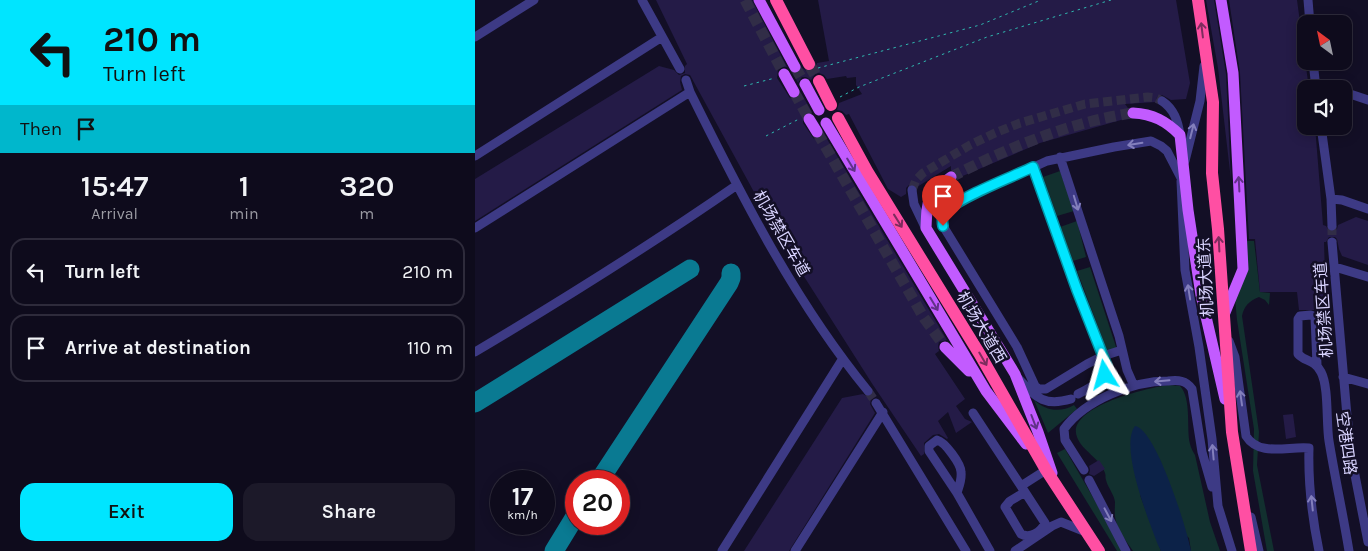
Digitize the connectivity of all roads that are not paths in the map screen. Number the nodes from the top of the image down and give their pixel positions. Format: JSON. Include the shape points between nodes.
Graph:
{"nodes":[{"id":1,"x":534,"y":0,"type":"edge"},
{"id":2,"x":642,"y":0,"type":"edge"},
{"id":3,"x":759,"y":0,"type":"edge"},
{"id":4,"x":776,"y":0,"type":"edge"},
{"id":5,"x":1199,"y":0,"type":"edge"},
{"id":6,"x":1221,"y":0,"type":"edge"},
{"id":7,"x":1308,"y":0,"type":"edge"},
{"id":8,"x":1309,"y":15,"type":"edge"},
{"id":9,"x":475,"y":37,"type":"edge"},
{"id":10,"x":662,"y":37,"type":"junction"},
{"id":11,"x":1205,"y":58,"type":"junction"},
{"id":12,"x":813,"y":66,"type":"tunnel mouth"},
{"id":13,"x":795,"y":67,"type":"tunnel mouth"},
{"id":14,"x":680,"y":69,"type":"dead end"},
{"id":15,"x":782,"y":76,"type":"tunnel mouth"},
{"id":16,"x":686,"y":80,"type":"dead end"},
{"id":17,"x":819,"y":81,"type":"tunnel mouth"},
{"id":18,"x":805,"y":84,"type":"tunnel mouth"},
{"id":19,"x":690,"y":92,"type":"junction"},
{"id":20,"x":794,"y":92,"type":"tunnel mouth"},
{"id":21,"x":1352,"y":95,"type":"edge"},
{"id":22,"x":1368,"y":100,"type":"edge"},
{"id":23,"x":1161,"y":101,"type":"tunnel mouth"},
{"id":24,"x":828,"y":105,"type":"joint"},
{"id":25,"x":1133,"y":113,"type":"tunnel mouth"},
{"id":26,"x":805,"y":119,"type":"tunnel mouth"},
{"id":27,"x":832,"y":121,"type":"joint"},
{"id":28,"x":817,"y":132,"type":"tunnel mouth"},
{"id":29,"x":1180,"y":135,"type":"junction"},
{"id":30,"x":1322,"y":135,"type":"edge"},
{"id":31,"x":475,"y":156,"type":"edge"},
{"id":32,"x":1060,"y":157,"type":"junction"},
{"id":33,"x":1033,"y":167,"type":"junction"},
{"id":34,"x":951,"y":177,"type":"tunnel mouth"},
{"id":35,"x":1181,"y":178,"type":"junction"},
{"id":36,"x":737,"y":185,"type":"junction"},
{"id":37,"x":912,"y":190,"type":"dead end"},
{"id":38,"x":1331,"y":199,"type":"junction"},
{"id":39,"x":1368,"y":209,"type":"edge"},
{"id":40,"x":1332,"y":226,"type":"tunnel mouth"},
{"id":41,"x":475,"y":228,"type":"edge"},
{"id":42,"x":926,"y":228,"type":"junction"},
{"id":43,"x":1332,"y":242,"type":"tunnel mouth"},
{"id":44,"x":1335,"y":267,"type":"junction"},
{"id":45,"x":1368,"y":277,"type":"edge"},
{"id":46,"x":1223,"y":316,"type":"junction"},
{"id":47,"x":1224,"y":330,"type":"junction"},
{"id":48,"x":945,"y":347,"type":"tunnel mouth"},
{"id":49,"x":1122,"y":350,"type":"junction"},
{"id":50,"x":475,"y":352,"type":"edge"},
{"id":51,"x":1103,"y":356,"type":"junction"},
{"id":52,"x":842,"y":360,"type":"junction"},
{"id":53,"x":1317,"y":366,"type":"junction"},
{"id":54,"x":1015,"y":374,"type":"junction"},
{"id":55,"x":1343,"y":377,"type":"junction"},
{"id":56,"x":1368,"y":384,"type":"edge"},
{"id":57,"x":1134,"y":386,"type":"junction"},
{"id":58,"x":868,"y":391,"type":"tunnel mouth"},
{"id":59,"x":986,"y":391,"type":"junction"},
{"id":60,"x":876,"y":403,"type":"tunnel mouth"},
{"id":61,"x":883,"y":412,"type":"junction"},
{"id":62,"x":973,"y":413,"type":"dead end"},
{"id":63,"x":1232,"y":432,"type":"junction"},
{"id":64,"x":1046,"y":470,"type":"junction"},
{"id":65,"x":1083,"y":470,"type":"dead end"},
{"id":66,"x":1239,"y":473,"type":"junction"},
{"id":67,"x":1089,"y":480,"type":"dead end"},
{"id":68,"x":1056,"y":487,"type":"junction"},
{"id":69,"x":1023,"y":489,"type":"junction"},
{"id":70,"x":957,"y":493,"type":"junction"},
{"id":71,"x":1217,"y":506,"type":"junction"},
{"id":72,"x":1086,"y":532,"type":"junction"},
{"id":73,"x":1368,"y":542,"type":"edge"},
{"id":74,"x":1017,"y":550,"type":"edge"},
{"id":75,"x":722,"y":551,"type":"edge"},
{"id":76,"x":795,"y":551,"type":"edge"},
{"id":77,"x":966,"y":551,"type":"edge"},
{"id":78,"x":990,"y":551,"type":"edge"},
{"id":79,"x":1099,"y":551,"type":"edge"},
{"id":80,"x":1127,"y":551,"type":"edge"},
{"id":81,"x":1232,"y":551,"type":"edge"},
{"id":82,"x":1251,"y":551,"type":"edge"},
{"id":83,"x":1259,"y":551,"type":"edge"},
{"id":84,"x":1319,"y":551,"type":"edge"},
{"id":85,"x":1349,"y":551,"type":"edge"}],
"edges":[{"from":1,"to":9,"type":"street"},
{"from":2,"to":10,"type":"street"},
{"from":3,"to":13,"type":"main road"},
{"from":4,"to":12,"type":"highway"},
{"from":11,"to":5,"type":"highway","name":"机场大道东","one_way":true},
{"from":46,"to":6,"type":"main road","one_way":true,"via":[[1243,270],[1233,73]]},
{"from":7,"to":8,"type":"street"},
{"from":10,"to":14,"type":"street"},
{"from":10,"to":31,"type":"street"},
{"from":35,"to":11,"type":"street","one_way":true,"via":[[1200,101]]},
{"from":46,"to":11,"type":"highway","name":"机场大道东","one_way":true,"via":[[1212,173],[1213,102]]},
{"from":15,"to":20,"type":"main road"},
{"from":16,"to":19,"type":"street","name":"机场禁区车道"},
{"from":17,"to":24,"type":"highway"},
{"from":18,"to":24,"type":"main road"},
{"from":19,"to":36,"type":"street","name":"机场禁区车道"},
{"from":19,"to":41,"type":"street"},
{"from":21,"to":22,"type":"street"},
{"from":23,"to":29,"type":"street","via":[[1173,113]]},
{"from":25,"to":29,"type":"main road","via":[[1151,115]]},
{"from":26,"to":28,"type":"main road"},
{"from":27,"to":59,"type":"main road","one_way":true},
{"from":27,"to":64,"type":"highway","name":"机场大道西","one_way":true,"via":[[867,171],[979,353]]},
{"from":29,"to":63,"type":"main road","via":[[1201,295]]},
{"from":30,"to":38,"type":"street"},
{"from":32,"to":33,"type":"street"},
{"from":35,"to":32,"type":"street","one_way":true,"via":[[1167,152],[1151,141]]},
{"from":32,"to":49,"type":"street","one_way":true},
{"from":33,"to":51,"type":"street"},
{"from":33,"to":51,"type":"street","via":[[959,201],[945,213],[943,226],[1017,347],[1035,386],[1046,389]]},
{"from":34,"to":42,"type":"main road","via":[[930,196]]},
{"from":71,"to":35,"type":"street","one_way":true,"via":[[1212,439],[1185,270]]},
{"from":36,"to":50,"type":"street","via":[[543,312]]},
{"from":36,"to":52,"type":"street","name":"机场禁区车道","via":[[779,260]]},
{"from":37,"to":42,"type":"street","via":[[914,204]]},
{"from":38,"to":39,"type":"street"},
{"from":38,"to":40,"type":"street"},
{"from":42,"to":54,"type":"main road"},
{"from":43,"to":44,"type":"street","name":"机场禁区车道"},
{"from":44,"to":45,"type":"street"},
{"from":44,"to":55,"type":"street","name":"机场禁区车道"},
{"from":46,"to":47,"type":"highway","name":"机场大道东"},
{"from":47,"to":63,"type":"highway","name":"机场大道东"},
{"from":84,"to":47,"type":"street","one_way":true,"via":[[1308,469],[1309,448],[1265,449],[1251,444],[1246,436],[1235,357]]},
{"from":48,"to":59,"type":"main road"},
{"from":49,"to":51,"type":"street"},
{"from":49,"to":57,"type":"street"},
{"from":51,"to":54,"type":"street","via":[[1107,366],[1105,375],[1074,396],[1055,402],[1041,400]]},
{"from":52,"to":58,"type":"street","name":"机场禁区车道"},
{"from":52,"to":75,"type":"street"},
{"from":53,"to":53,"type":"street","name":"空港四路","via":[[1300,356],[1298,351],[1300,316],[1315,317]]},
{"from":53,"to":85,"type":"street","name":"空港四路","via":[[1324,380],[1329,439]]},
{"from":54,"to":68,"type":"main road","one_way":true},
{"from":55,"to":56,"type":"street","name":"机场禁区车道"},
{"from":55,"to":73,"type":"street","name":"机场禁区车道","via":[[1353,465]]},
{"from":57,"to":65,"type":"street","via":[[1096,402],[1064,429],[1065,440]]},
{"from":71,"to":57,"type":"street","one_way":true,"via":[[1189,385],[1181,380]]},
{"from":59,"to":64,"type":"main road"},
{"from":60,"to":61,"type":"street"},
{"from":61,"to":76,"type":"street"},
{"from":61,"to":77,"type":"street"},
{"from":62,"to":69,"type":"street"},
{"from":63,"to":66,"type":"highway","name":"机场大道东"},
{"from":64,"to":68,"type":"highway","name":"机场大道西"},
{"from":64,"to":69,"type":"street"},
{"from":66,"to":82,"type":"highway","name":"机场大道东"},
{"from":66,"to":83,"type":"street"},
{"from":67,"to":80,"type":"street","one_way":true},
{"from":68,"to":72,"type":"highway","name":"机场大道西"},
{"from":69,"to":69,"type":"street","via":[[1045,523],[1030,536],[1021,534],[1005,510]]},
{"from":70,"to":70,"type":"street","via":[[960,468],[943,443],[937,440],[929,446],[929,451]]},
{"from":70,"to":78,"type":"street"},
{"from":71,"to":81,"type":"street"},
{"from":72,"to":74,"type":"street","via":[[1061,522]]},
{"from":72,"to":79,"type":"highway","name":"机场大道西"}]}
